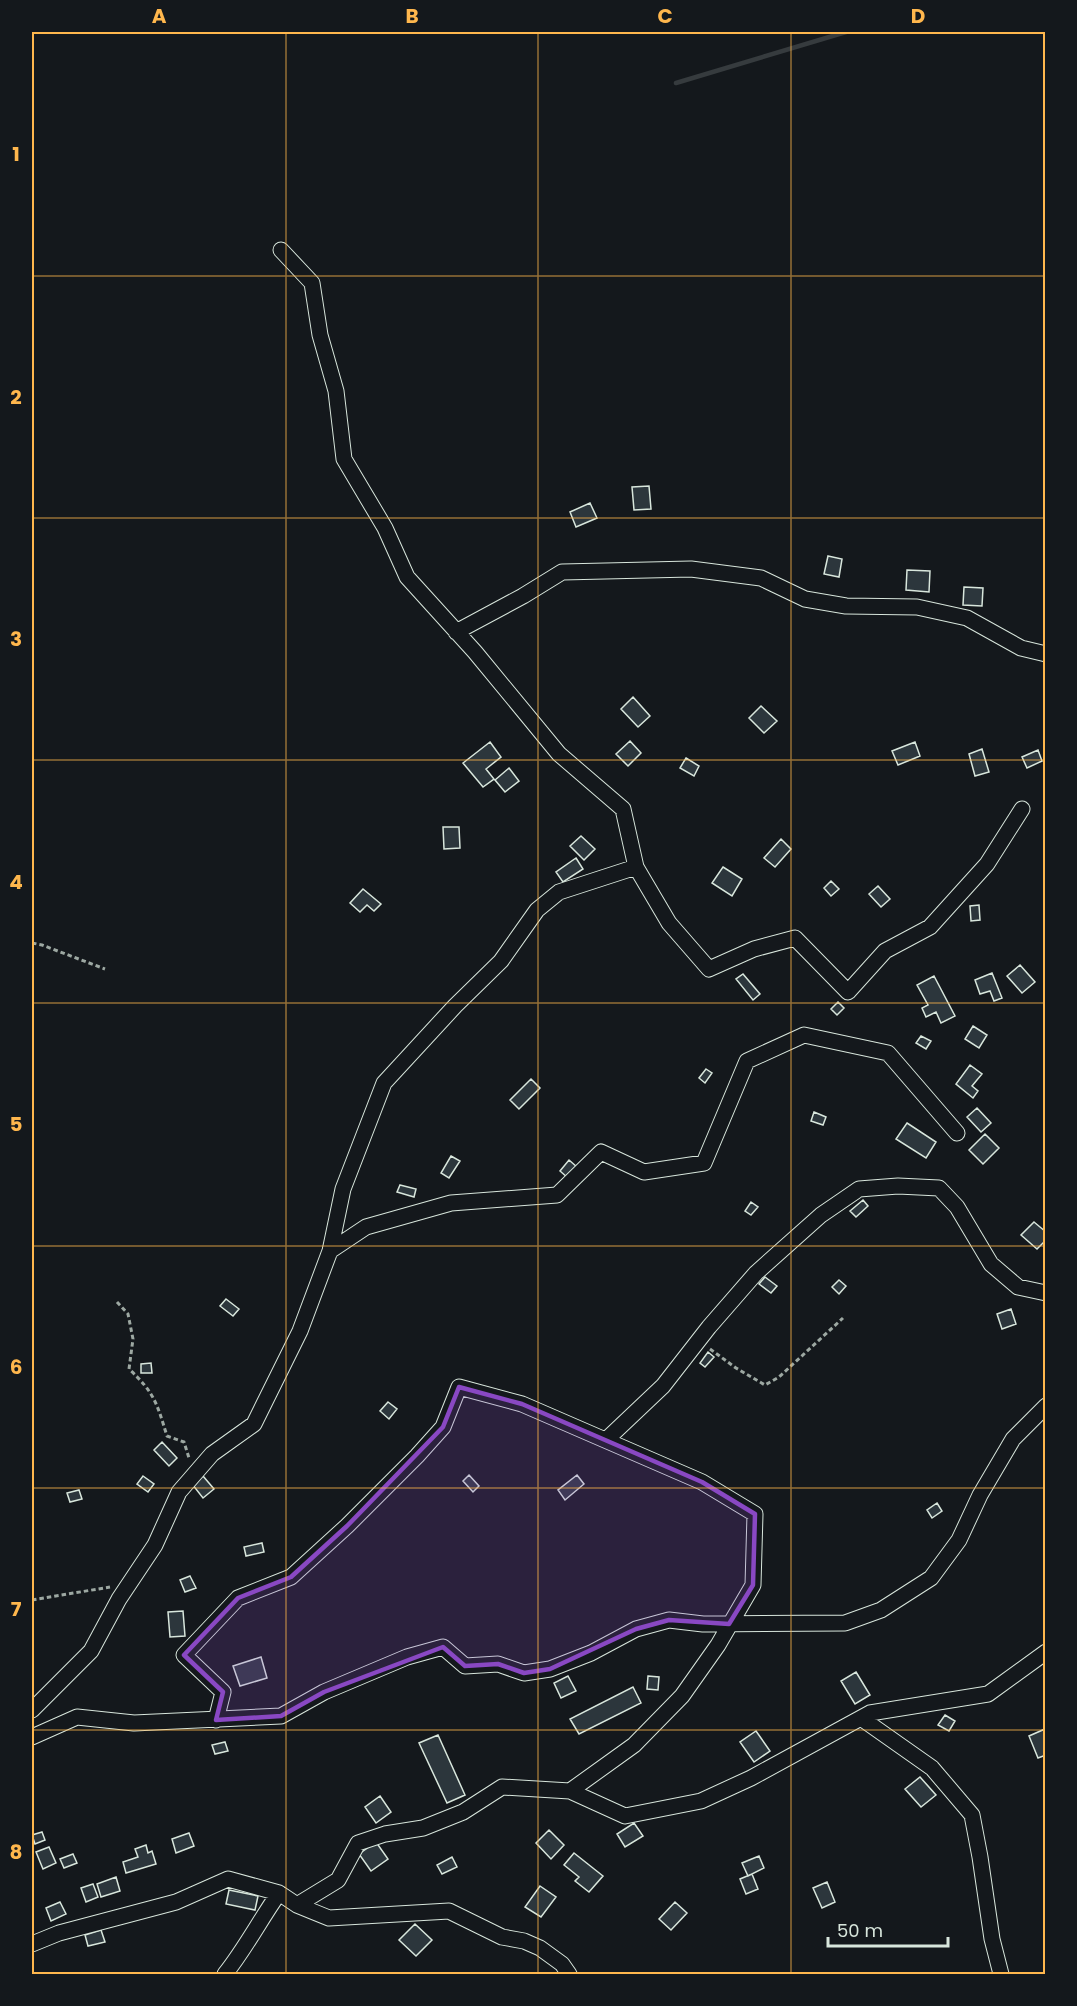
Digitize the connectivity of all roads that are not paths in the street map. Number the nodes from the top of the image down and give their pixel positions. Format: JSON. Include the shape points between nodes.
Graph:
{"nodes":[{"id":1,"x":280,"y":249,"type":"dead end"},
{"id":2,"x":456,"y":632,"type":"junction"},
{"id":3,"x":1046,"y":654,"type":"edge"},
{"id":4,"x":1022,"y":809,"type":"dead end"},
{"id":5,"x":636,"y":867,"type":"junction"},
{"id":6,"x":957,"y":1133,"type":"dead end"},
{"id":7,"x":330,"y":1251,"type":"junction"},
{"id":8,"x":1046,"y":1293,"type":"edge"},
{"id":9,"x":1046,"y":1406,"type":"edge"},
{"id":10,"x":606,"y":1440,"type":"junction"},
{"id":11,"x":729,"y":1624,"type":"junction"},
{"id":12,"x":1046,"y":1652,"type":"edge"},
{"id":13,"x":32,"y":1710,"type":"edge"},
{"id":14,"x":861,"y":1718,"type":"junction"},
{"id":15,"x":216,"y":1720,"type":"junction"},
{"id":16,"x":32,"y":1737,"type":"edge"},
{"id":17,"x":570,"y":1791,"type":"junction"},
{"id":18,"x":279,"y":1893,"type":"junction"},
{"id":19,"x":297,"y":1905,"type":"junction"},
{"id":20,"x":32,"y":1944,"type":"edge"},
{"id":21,"x":225,"y":1974,"type":"edge"},
{"id":22,"x":569,"y":1974,"type":"edge"},
{"id":23,"x":1000,"y":1974,"type":"edge"}],
"edges":[{"from":1,"to":2,"type":"street","via":[[312,283],[336,391],[344,459],[385,528],[407,577]]},
{"from":2,"to":3,"type":"street","via":[[562,572],[691,569],[761,578],[806,599],[846,606],[917,607],[967,618],[1021,648]]},
{"from":2,"to":5,"type":"street","via":[[559,754],[623,809]]},
{"from":4,"to":5,"type":"street","via":[[987,864],[930,927],[885,951],[848,992],[795,938],[754,949],[709,969],[669,922]]},
{"from":5,"to":7,"type":"street","via":[[559,892],[537,910],[501,961],[384,1083],[343,1189]]},
{"from":6,"to":7,"type":"street","via":[[888,1053],[804,1035],[747,1061],[704,1164],[644,1172],[601,1152],[557,1195],[451,1203],[366,1227]]},
{"from":7,"to":13,"type":"street","via":[[300,1331],[254,1424],[212,1454],[179,1492],[155,1545],[91,1651]]},
{"from":8,"to":10,"type":"street","via":[[1018,1287],[991,1264],[957,1208],[939,1188],[859,1189],[821,1215],[756,1273],[663,1386]]},
{"from":9,"to":11,"type":"street","via":[[1013,1439],[959,1540],[931,1578],[881,1610],[844,1623]]},
{"from":10,"to":11,"type":"street","via":[[702,1482],[754,1514],[753,1585]]},
{"from":10,"to":15,"type":"street","via":[[522,1404],[459,1387],[443,1427],[347,1526],[291,1577],[238,1598],[184,1655],[223,1692]]},
{"from":11,"to":15,"type":"street","via":[[669,1620],[636,1629],[550,1669],[524,1673],[498,1664],[465,1665],[443,1647],[407,1657],[345,1683],[281,1716]]},
{"from":11,"to":17,"type":"street","via":[[682,1696],[634,1745]]},
{"from":12,"to":14,"type":"street","via":[[988,1694],[870,1713]]},
{"from":14,"to":17,"type":"street","via":[[701,1801],[625,1816]]},
{"from":14,"to":23,"type":"street","via":[[932,1768],[972,1815]]},
{"from":15,"to":16,"type":"street","via":[[134,1723],[77,1717]]},
{"from":17,"to":19,"type":"street","via":[[502,1787],[463,1812],[423,1828],[357,1843],[338,1880]]},
{"from":18,"to":19,"type":"street"},
{"from":18,"to":20,"type":"street","via":[[228,1879],[176,1902]]},
{"from":18,"to":21,"type":"street"},
{"from":19,"to":22,"type":"street","via":[[329,1918],[449,1911],[502,1937],[540,1948]]}]}
